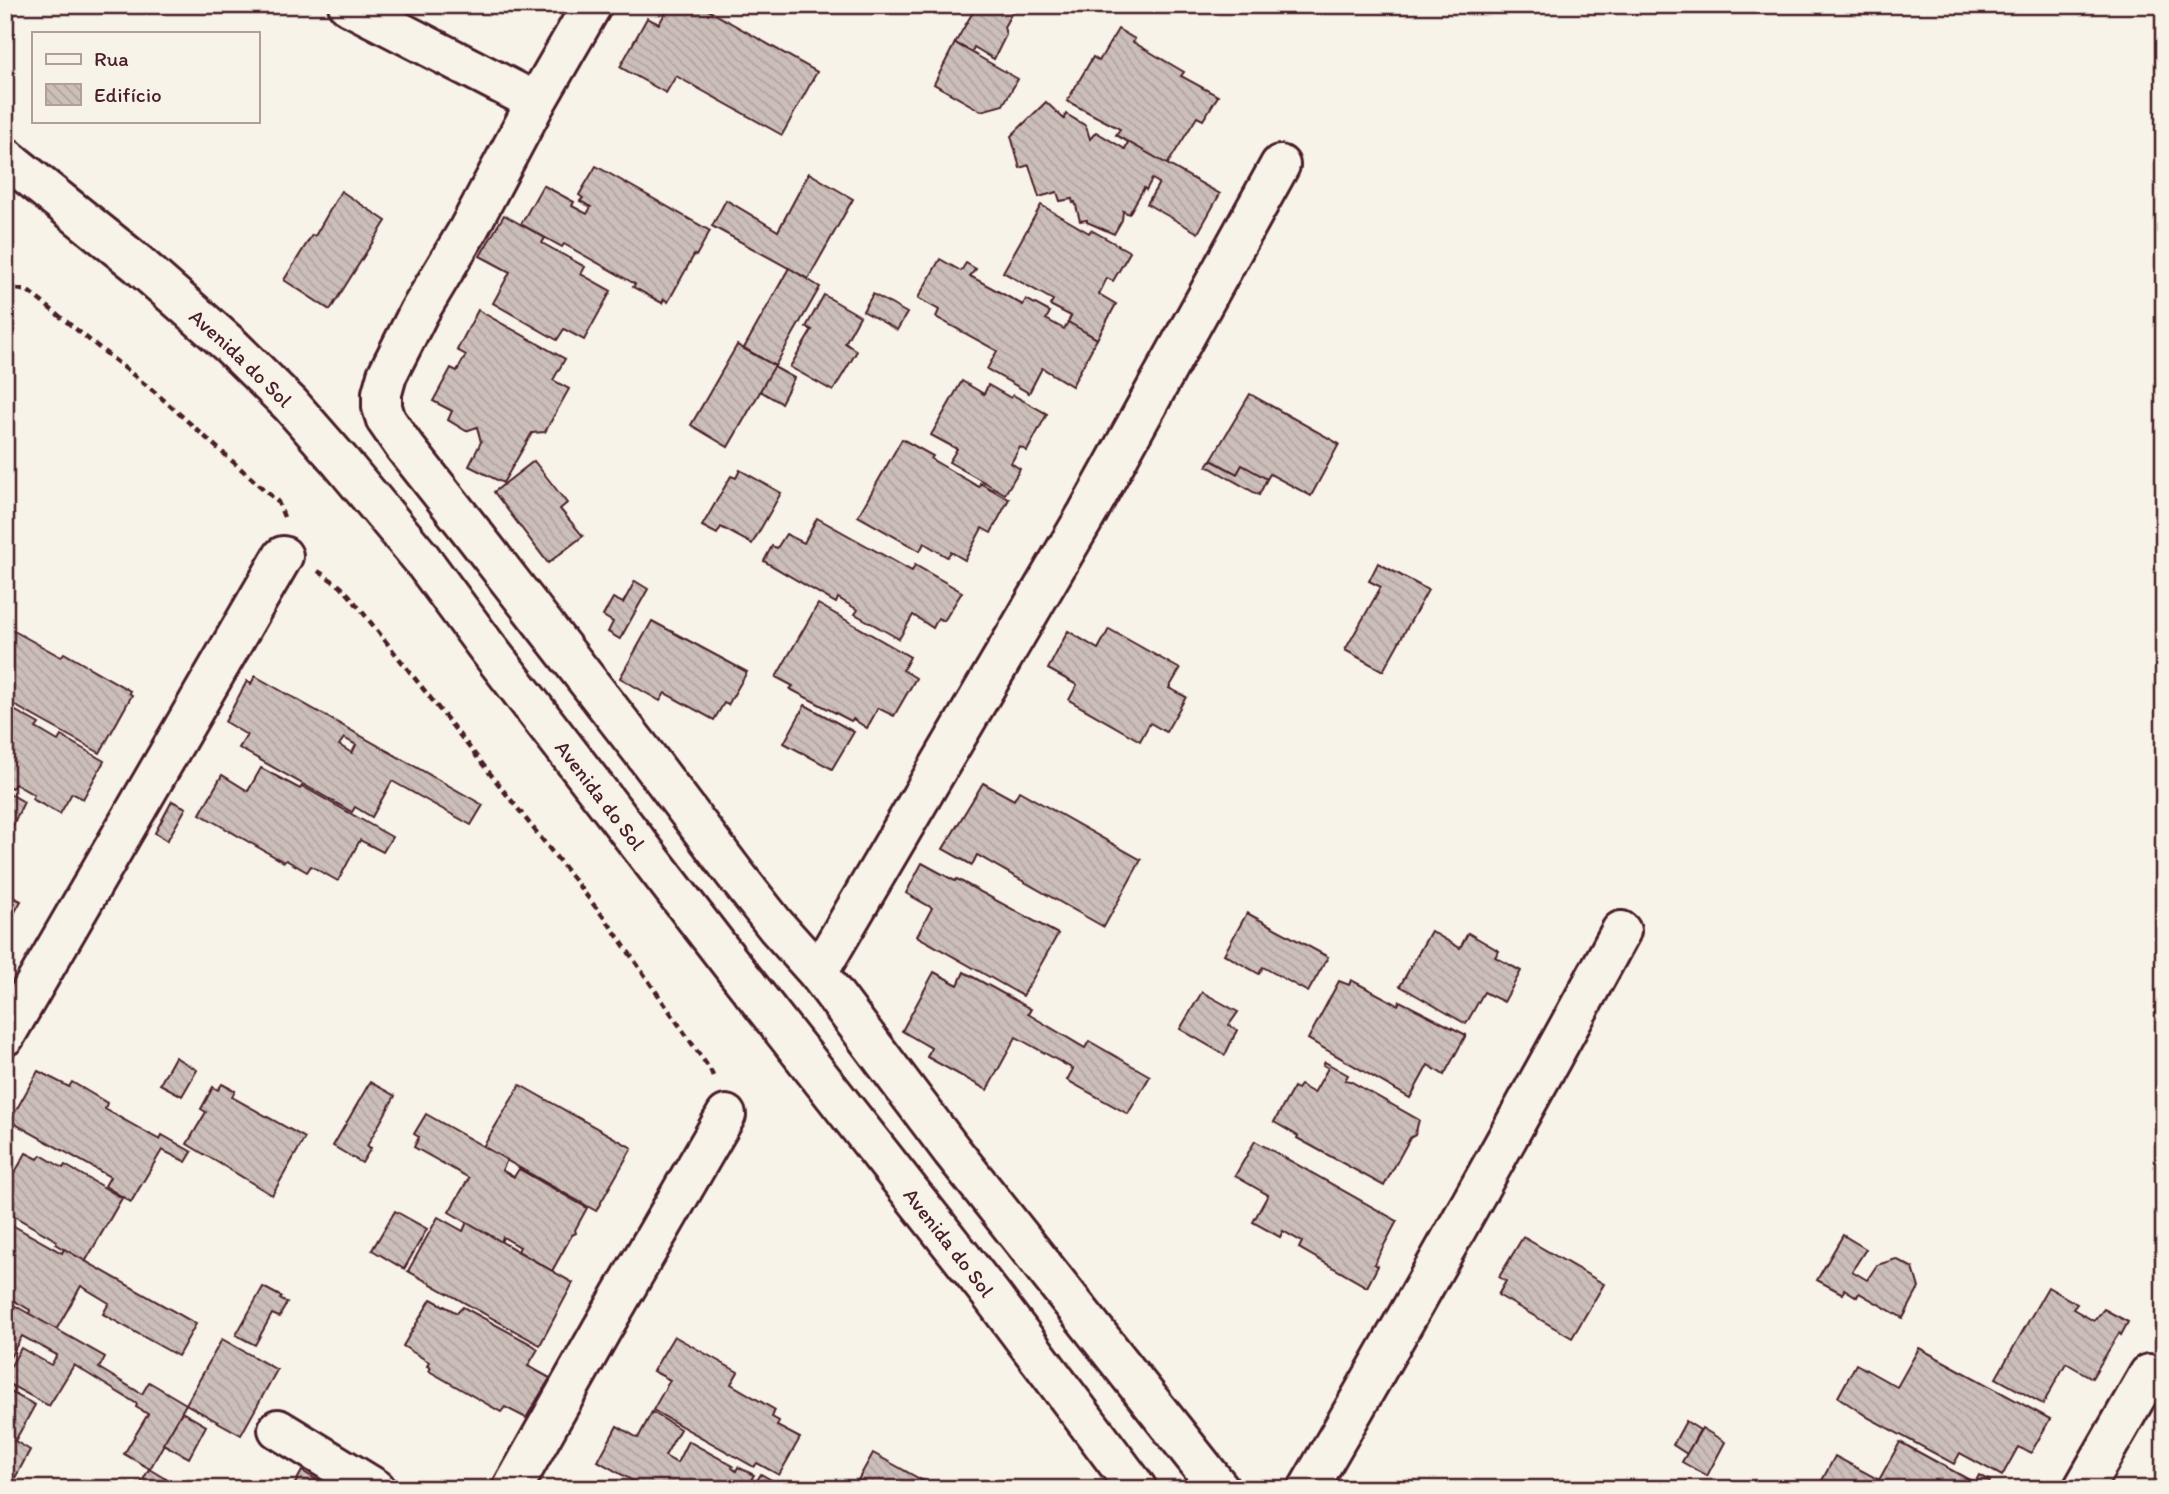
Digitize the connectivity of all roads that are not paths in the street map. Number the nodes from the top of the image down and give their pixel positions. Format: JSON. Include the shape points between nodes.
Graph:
{"nodes":[{"id":1,"x":348,"y":5,"type":"edge"},
{"id":2,"x":592,"y":5,"type":"edge"},
{"id":3,"x":536,"y":102,"type":"junction"},
{"id":4,"x":5,"y":157,"type":"edge"},
{"id":5,"x":1280,"y":165,"type":"dead end"},
{"id":6,"x":283,"y":555,"type":"road end"},
{"id":7,"x":1621,"y":931,"type":"dead end"},
{"id":8,"x":818,"y":973,"type":"junction"},
{"id":9,"x":5,"y":1036,"type":"edge"},
{"id":10,"x":726,"y":1115,"type":"road end"},
{"id":11,"x":2150,"y":1374,"type":"dead end"},
{"id":12,"x":278,"y":1429,"type":"dead end"},
{"id":13,"x":376,"y":1489,"type":"edge"},
{"id":14,"x":512,"y":1489,"type":"edge"},
{"id":15,"x":1138,"y":1489,"type":"edge"},
{"id":16,"x":1220,"y":1489,"type":"edge"},
{"id":17,"x":1308,"y":1489,"type":"edge"},
{"id":18,"x":2083,"y":1489,"type":"edge"}],
"edges":[{"from":1,"to":3,"type":"street"},
{"from":2,"to":3,"type":"street"},
{"from":3,"to":8,"type":"street","via":[[387,375],[382,393],[386,420],[744,885]]},
{"from":4,"to":15,"type":"street","name":"Avenida do Sol","via":[[230,345],[340,461],[421,558]]},
{"from":5,"to":8,"type":"street","via":[[1088,512]]},
{"from":6,"to":9,"type":"street"},
{"from":7,"to":17,"type":"street"},
{"from":8,"to":16,"type":"street","via":[[952,1151]]},
{"from":10,"to":14,"type":"street"},
{"from":11,"to":18,"type":"street"},
{"from":12,"to":13,"type":"street"}]}
